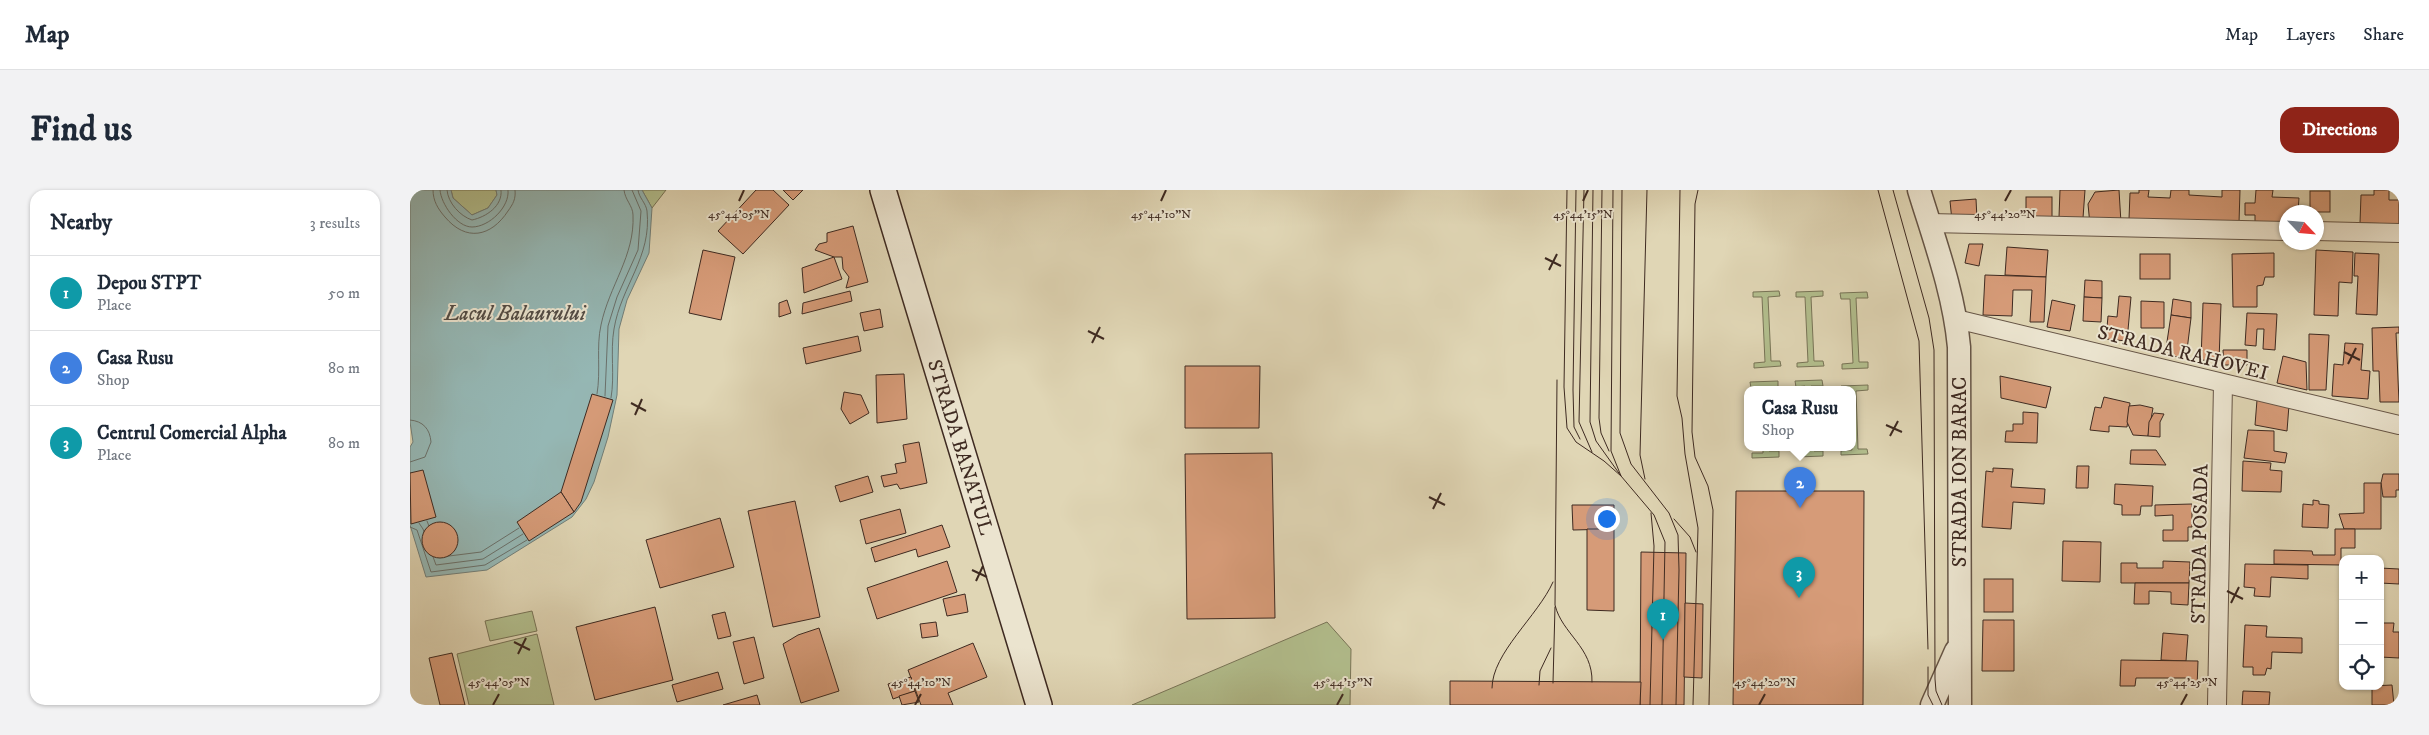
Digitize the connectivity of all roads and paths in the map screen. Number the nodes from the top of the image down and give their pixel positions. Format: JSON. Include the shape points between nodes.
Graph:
{"nodes":[{"id":1,"x":883,"y":190,"type":"edge"},
{"id":2,"x":1919,"y":190,"type":"edge"},
{"id":3,"x":1929,"y":223,"type":"junction"},
{"id":4,"x":2279,"y":231,"type":"edge"},
{"id":5,"x":2324,"y":231,"type":"edge"},
{"id":6,"x":2399,"y":233,"type":"edge"},
{"id":7,"x":1956,"y":318,"type":"junction"},
{"id":8,"x":2222,"y":384,"type":"junction"},
{"id":9,"x":2399,"y":425,"type":"edge"},
{"id":10,"x":1959,"y":625,"type":"junction"},
{"id":11,"x":1039,"y":705,"type":"edge"},
{"id":12,"x":1932,"y":705,"type":"edge"},
{"id":13,"x":1960,"y":705,"type":"edge"},
{"id":14,"x":2217,"y":705,"type":"edge"}],
"edges":[{"from":1,"to":11,"type":"main road","name":"STRADA BANATUL"},
{"from":2,"to":3,"type":"street","name":"STRADA ION BARAC"},
{"from":3,"to":4,"type":"street"},
{"from":3,"to":7,"type":"street","name":"STRADA ION BARAC"},
{"from":5,"to":6,"type":"street"},
{"from":7,"to":8,"type":"street","name":"STRADA RAHOVEI"},
{"from":7,"to":10,"type":"street","name":"STRADA ION BARAC","via":[[1959,347]]},
{"from":8,"to":9,"type":"street","name":"STRADA RAHOVEI"},
{"from":8,"to":14,"type":"street","name":"STRADA POSADA"},
{"from":10,"to":12,"type":"street","name":"STRADA ION BARAC","via":[[1955,656]]},
{"from":10,"to":13,"type":"street","name":"STRADA ION BARAC"}]}
